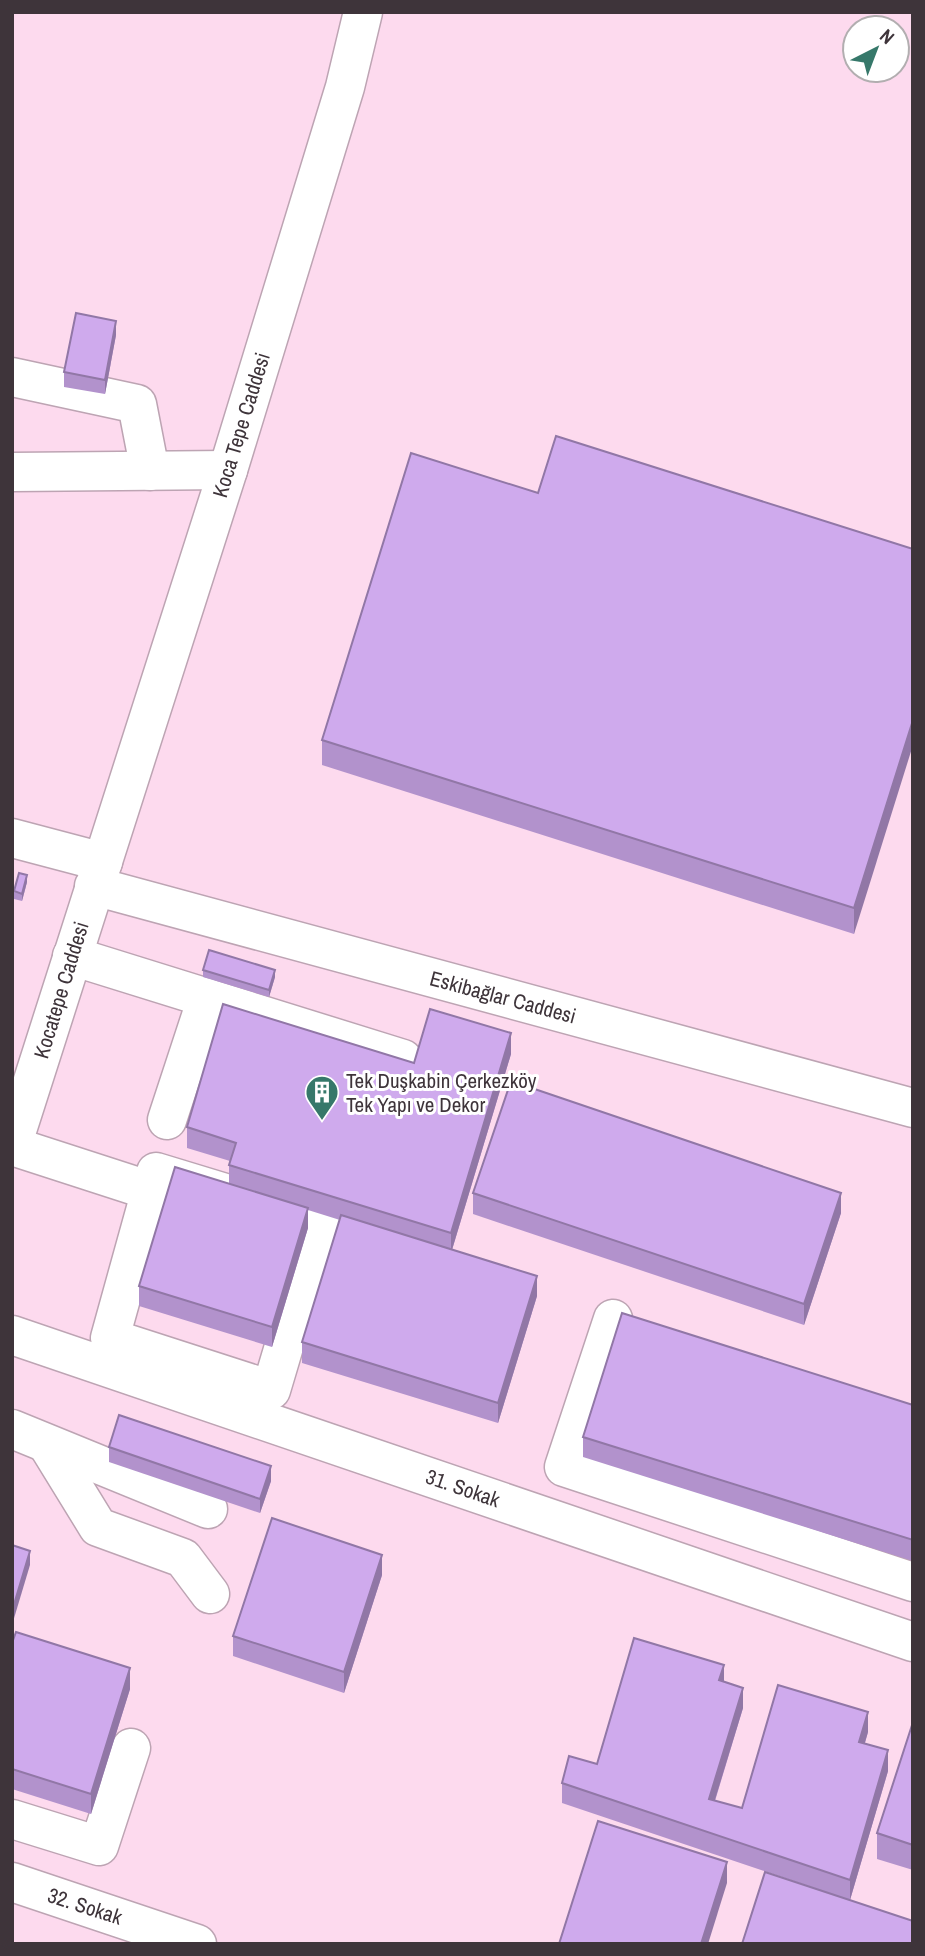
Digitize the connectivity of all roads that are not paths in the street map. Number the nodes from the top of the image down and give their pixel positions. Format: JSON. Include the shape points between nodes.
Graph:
{"nodes":[{"id":1,"x":363,"y":12,"type":"edge"},
{"id":2,"x":12,"y":377,"type":"edge"},
{"id":3,"x":228,"y":470,"type":"junction"},
{"id":4,"x":150,"y":471,"type":"junction"},
{"id":5,"x":12,"y":472,"type":"edge"},
{"id":6,"x":12,"y":838,"type":"edge"},
{"id":7,"x":102,"y":861,"type":"junction"},
{"id":8,"x":72,"y":956,"type":"junction"},
{"id":9,"x":207,"y":998,"type":"junction"},
{"id":10,"x":403,"y":1059,"type":"edge"},
{"id":11,"x":913,"y":1108,"type":"edge"},
{"id":12,"x":167,"y":1120,"type":"dead end"},
{"id":13,"x":12,"y":1146,"type":"edge"},
{"id":14,"x":151,"y":1192,"type":"junction"},
{"id":15,"x":613,"y":1319,"type":"dead end"},
{"id":16,"x":12,"y":1335,"type":"edge"},
{"id":17,"x":12,"y":1429,"type":"edge"},
{"id":18,"x":47,"y":1444,"type":"junction"},
{"id":19,"x":652,"y":1496,"type":"junction"},
{"id":20,"x":208,"y":1509,"type":"dead end"},
{"id":21,"x":637,"y":1547,"type":"junction"},
{"id":22,"x":913,"y":1582,"type":"edge"},
{"id":23,"x":209,"y":1594,"type":"dead end"},
{"id":24,"x":913,"y":1642,"type":"edge"},
{"id":25,"x":131,"y":1748,"type":"dead end"},
{"id":26,"x":25,"y":1824,"type":"edge"},
{"id":27,"x":17,"y":1884,"type":"edge"},
{"id":28,"x":197,"y":1944,"type":"edge"}],
"edges":[{"from":1,"to":3,"type":"street","name":"Koca Tepe Caddesi","via":[[345,87]]},
{"from":2,"to":4,"type":"street","via":[[137,404]]},
{"from":3,"to":4,"type":"street"},
{"from":3,"to":7,"type":"street","name":"Koca Tepe Caddesi"},
{"from":4,"to":5,"type":"street"},
{"from":6,"to":7,"type":"street","name":"Eskibağlar Caddesi"},
{"from":7,"to":8,"type":"street","name":"Kocatepe Caddesi"},
{"from":7,"to":11,"type":"street","name":"Eskibağlar Caddesi"},
{"from":8,"to":9,"type":"street"},
{"from":8,"to":13,"type":"street","name":"Kocatepe Caddesi"},
{"from":9,"to":10,"type":"street"},
{"from":9,"to":12,"type":"street"},
{"from":13,"to":14,"type":"street"},
{"from":14,"to":14,"type":"street","via":[[110,1338],[271,1390],[321,1222],[156,1172]]},
{"from":15,"to":19,"type":"street","via":[[564,1467]]},
{"from":16,"to":21,"type":"street","name":"31. Sokak"},
{"from":17,"to":18,"type":"street"},
{"from":18,"to":20,"type":"street"},
{"from":18,"to":23,"type":"street","via":[[98,1527],[183,1558]]},
{"from":19,"to":21,"type":"street"},
{"from":19,"to":22,"type":"street"},
{"from":21,"to":24,"type":"street","name":"31. Sokak"},
{"from":25,"to":26,"type":"street","via":[[99,1846]]},
{"from":26,"to":27,"type":"street"},
{"from":27,"to":28,"type":"street","name":"32. Sokak"}]}
